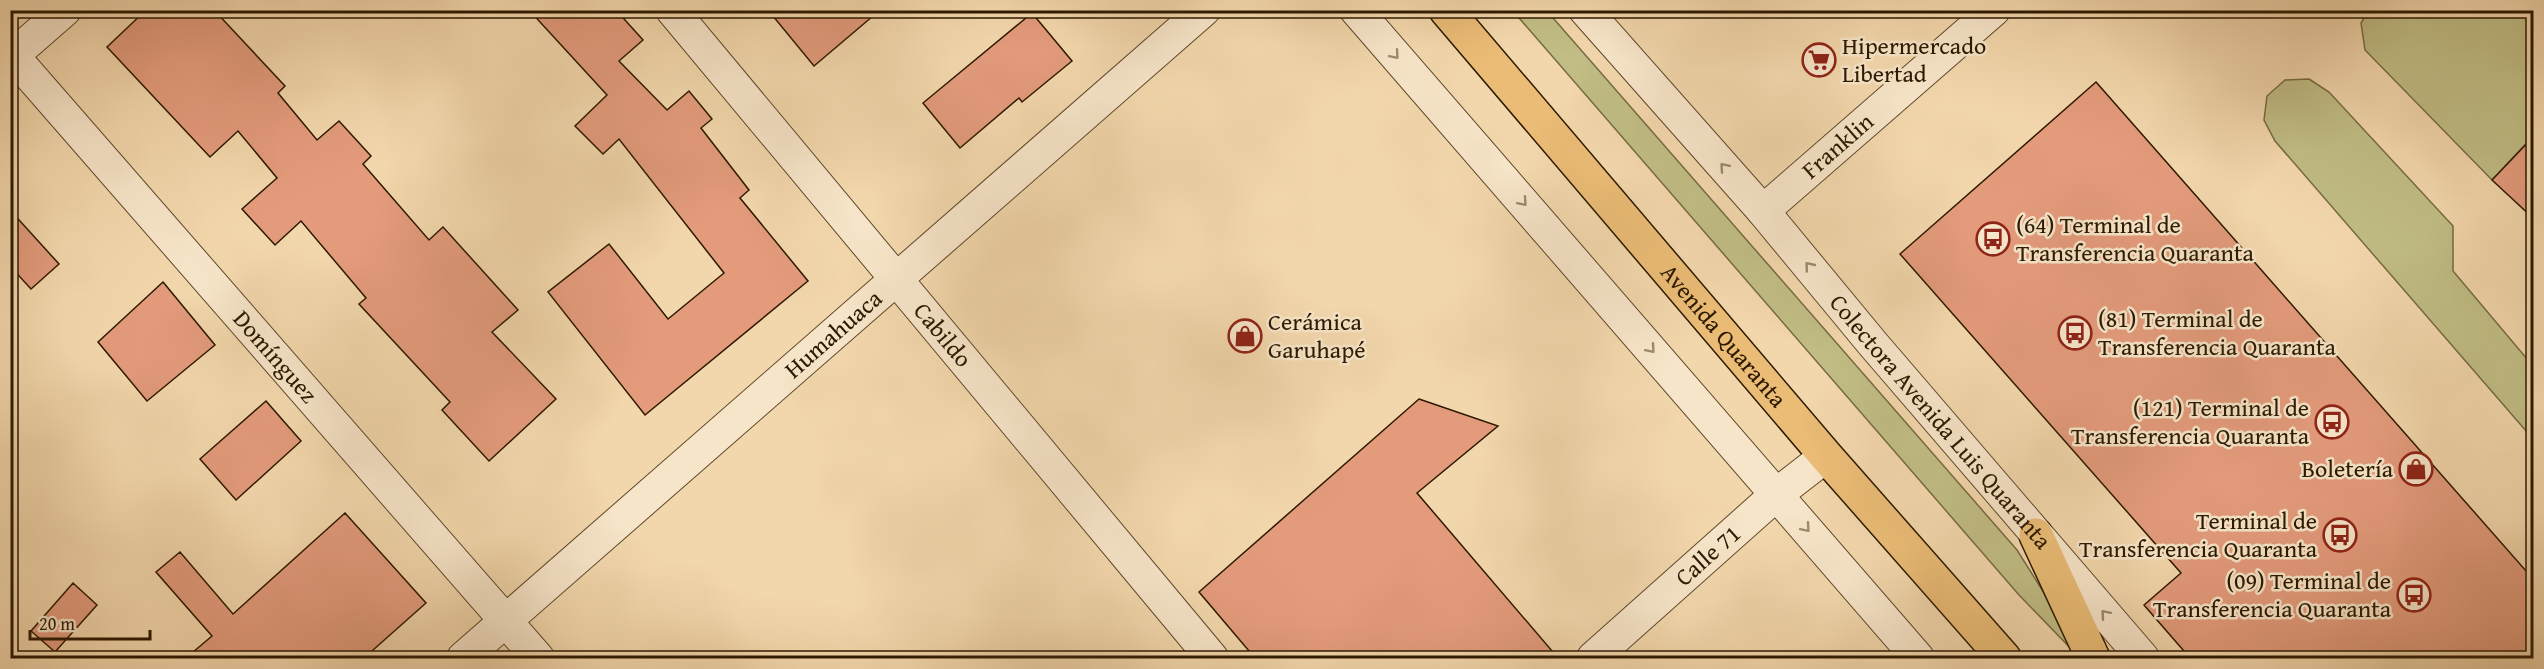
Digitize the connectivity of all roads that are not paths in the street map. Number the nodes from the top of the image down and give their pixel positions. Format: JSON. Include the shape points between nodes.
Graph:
{"nodes":[{"id":1,"x":64,"y":10,"type":"edge"},
{"id":2,"x":672,"y":10,"type":"edge"},
{"id":3,"x":1204,"y":10,"type":"edge"},
{"id":4,"x":1356,"y":10,"type":"edge"},
{"id":5,"x":1446,"y":10,"type":"edge"},
{"id":6,"x":1585,"y":10,"type":"edge"},
{"id":7,"x":1994,"y":10,"type":"edge"},
{"id":8,"x":12,"y":57,"type":"edge"},
{"id":9,"x":1763,"y":211,"type":"junction"},
{"id":10,"x":897,"y":280,"type":"junction"},
{"id":11,"x":1826,"y":456,"type":"junction"},
{"id":12,"x":1777,"y":494,"type":"junction"},
{"id":13,"x":2036,"y":535,"type":"junction"},
{"id":14,"x":506,"y":621,"type":"junction"},
{"id":15,"x":463,"y":658,"type":"edge"},
{"id":16,"x":538,"y":658,"type":"edge"},
{"id":17,"x":1212,"y":658,"type":"edge"},
{"id":18,"x":1593,"y":658,"type":"edge"},
{"id":19,"x":1918,"y":658,"type":"edge"},
{"id":20,"x":2004,"y":658,"type":"edge"},
{"id":21,"x":2093,"y":658,"type":"edge"},
{"id":22,"x":2143,"y":658,"type":"edge"}],
"edges":[{"from":1,"to":8,"type":"street"},
{"from":2,"to":10,"type":"street","name":"Cabildo"},
{"from":3,"to":10,"type":"street","name":"Humahuaca"},
{"from":4,"to":12,"type":"street","one_way":true},
{"from":5,"to":11,"type":"highway","name":"Avenida Quaranta"},
{"from":9,"to":6,"type":"street","name":"Colectora Avenida Luis Quaranta","one_way":true},
{"from":7,"to":9,"type":"street","name":"Franklin"},
{"from":8,"to":14,"type":"street","name":"Domínguez"},
{"from":13,"to":9,"type":"street","name":"Colectora Avenida Luis Quaranta","one_way":true},
{"from":10,"to":14,"type":"street","name":"Humahuaca"},
{"from":10,"to":17,"type":"street","name":"Cabildo"},
{"from":11,"to":12,"type":"street","name":"Calle 71"},
{"from":11,"to":20,"type":"highway","name":"Avenida Quaranta"},
{"from":12,"to":18,"type":"street","name":"Calle 71"},
{"from":12,"to":19,"type":"street","one_way":true},
{"from":13,"to":21,"type":"highway"},
{"from":22,"to":13,"type":"street","name":"Colectora Avenida Luis Quaranta","one_way":true},
{"from":14,"to":15,"type":"street","name":"Humahuaca"},
{"from":14,"to":16,"type":"street","name":"Domínguez"}]}
